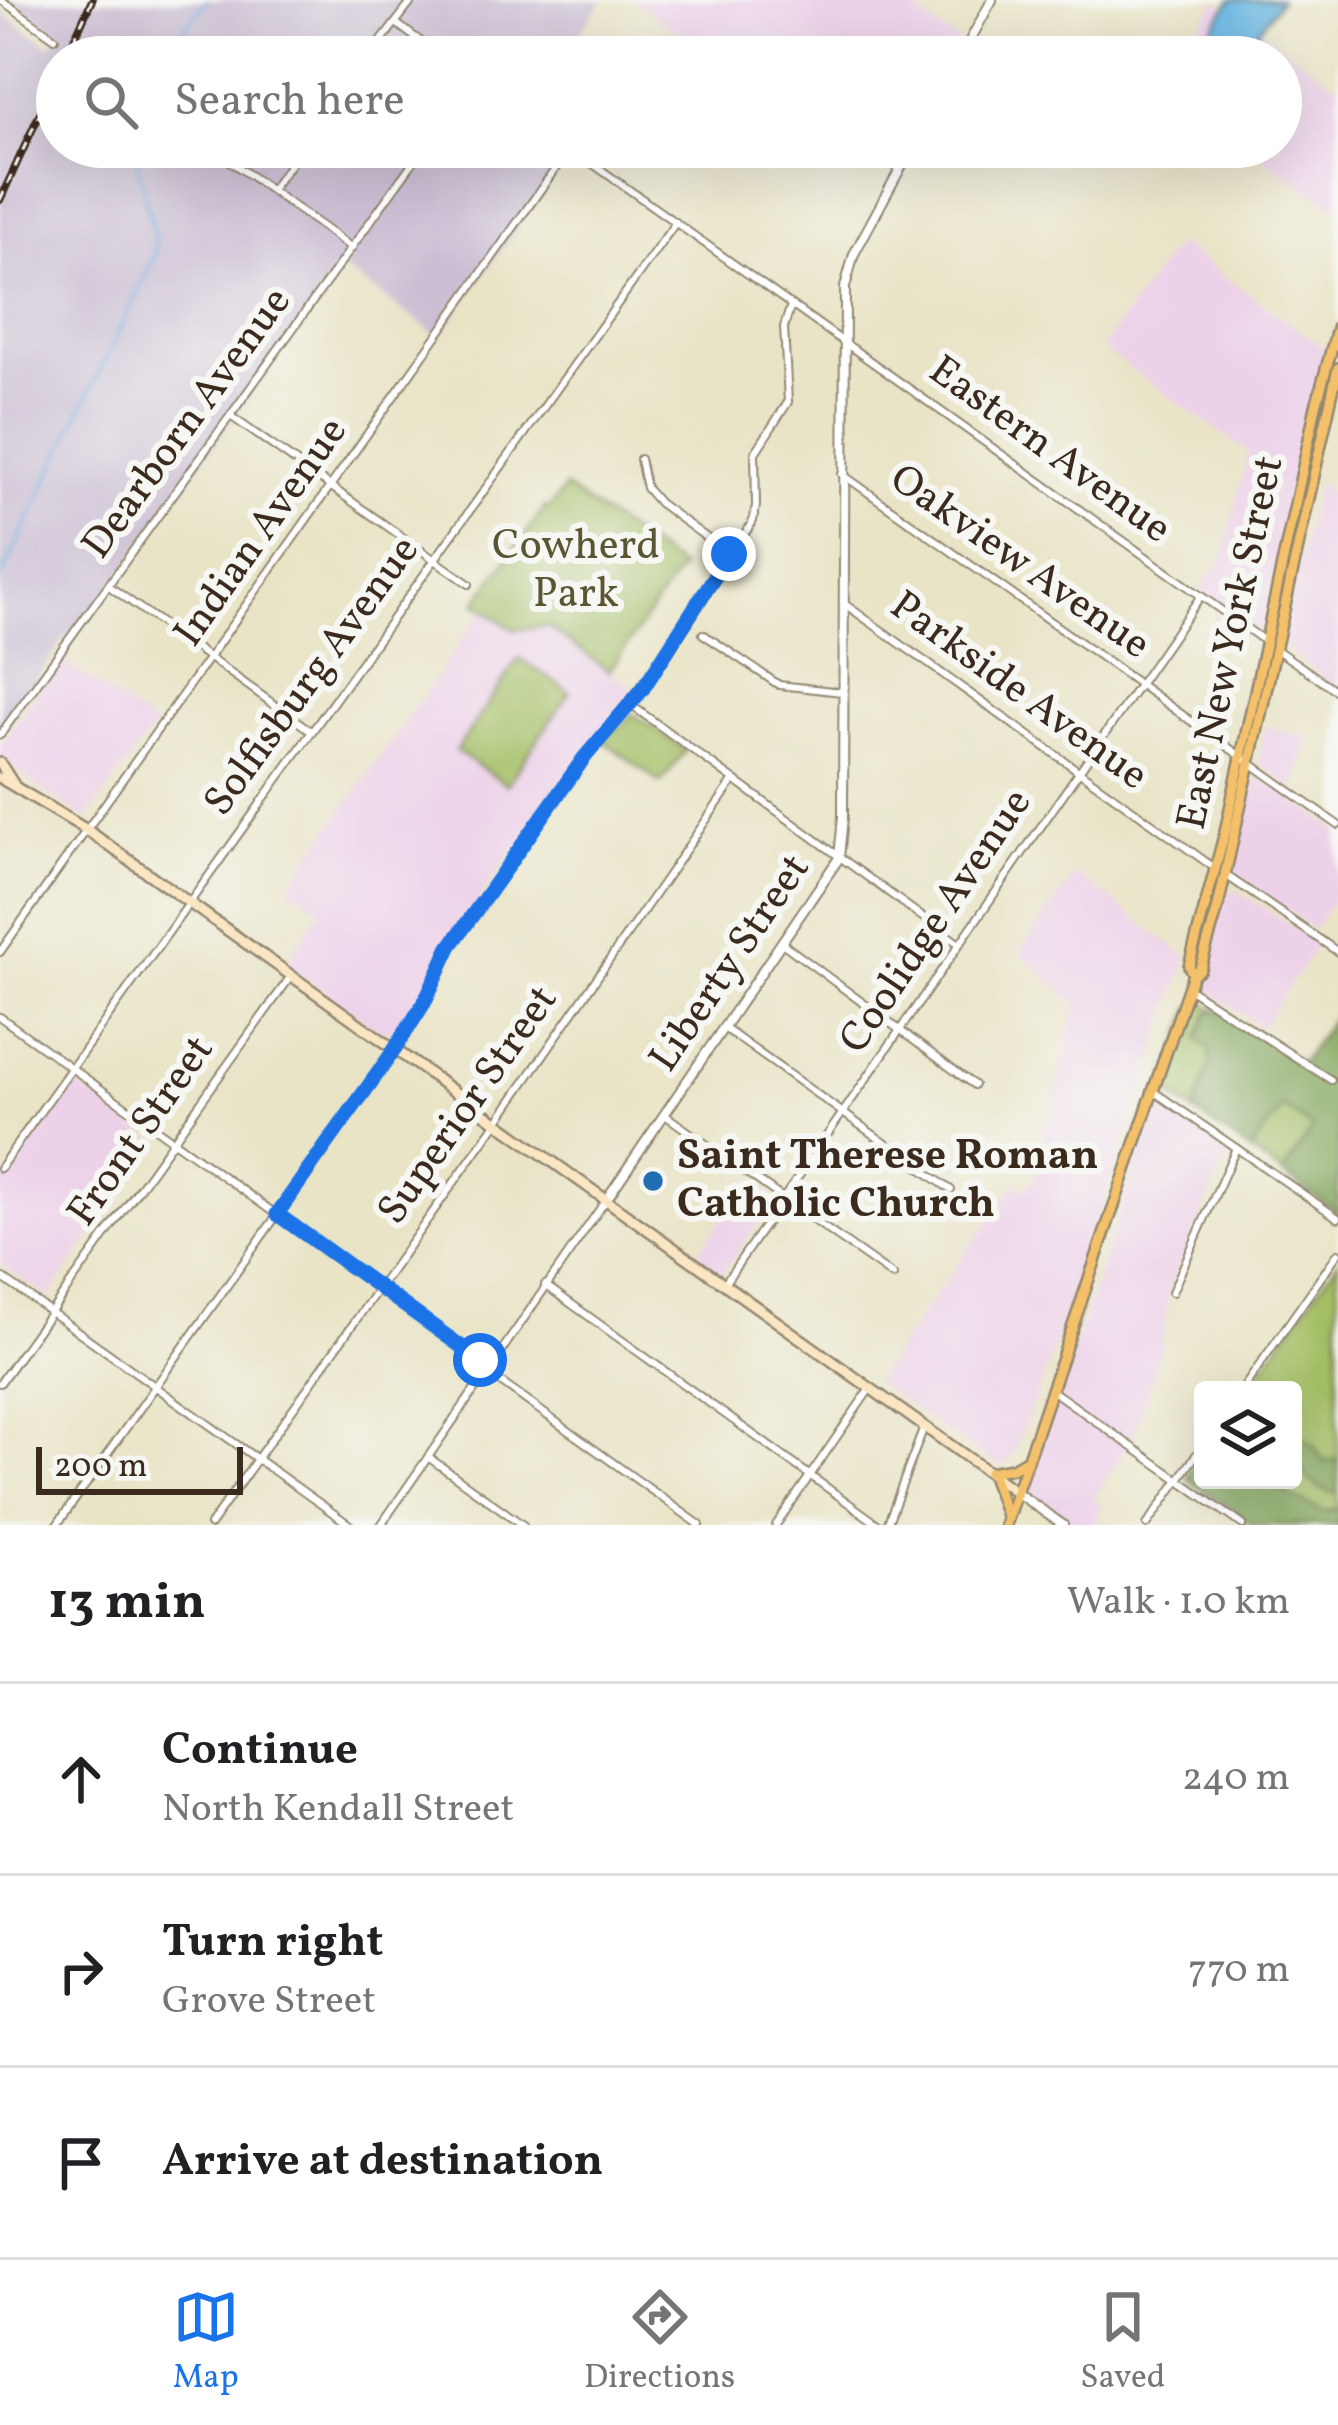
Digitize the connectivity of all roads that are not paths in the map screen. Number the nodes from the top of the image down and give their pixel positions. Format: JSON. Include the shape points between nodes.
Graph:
{"nodes":[{"id":1,"x":2,"y":0,"type":"edge"},
{"id":2,"x":413,"y":0,"type":"edge"},
{"id":3,"x":992,"y":0,"type":"edge"},
{"id":4,"x":397,"y":24,"type":"junction"},
{"id":5,"x":53,"y":36,"type":"edge"},
{"id":6,"x":387,"y":36,"type":"edge"},
{"id":7,"x":413,"y":36,"type":"edge"},
{"id":8,"x":972,"y":36,"type":"edge"},
{"id":9,"x":240,"y":168,"type":"edge"},
{"id":10,"x":287,"y":168,"type":"edge"},
{"id":11,"x":409,"y":168,"type":"edge"},
{"id":12,"x":555,"y":168,"type":"edge"},
{"id":13,"x":600,"y":168,"type":"edge"},
{"id":14,"x":901,"y":168,"type":"edge"},
{"id":15,"x":271,"y":190,"type":"junction"},
{"id":16,"x":676,"y":222,"type":"junction"},
{"id":17,"x":352,"y":248,"type":"junction"},
{"id":18,"x":790,"y":304,"type":"junction"},
{"id":19,"x":1338,"y":325,"type":"edge"},
{"id":20,"x":844,"y":340,"type":"junction"},
{"id":21,"x":1338,"y":368,"type":"edge"},
{"id":22,"x":231,"y":416,"type":"junction"},
{"id":23,"x":640,"y":459,"type":"dead end"},
{"id":24,"x":842,"y":474,"type":"junction"},
{"id":25,"x":332,"y":487,"type":"junction"},
{"id":26,"x":729,"y":554,"type":"junction"},
{"id":27,"x":434,"y":559,"type":"junction"},
{"id":28,"x":469,"y":584,"type":"dead end"},
{"id":29,"x":109,"y":586,"type":"junction"},
{"id":30,"x":1201,"y":596,"type":"junction"},
{"id":31,"x":842,"y":602,"type":"junction"},
{"id":32,"x":703,"y":634,"type":"dead end"},
{"id":33,"x":1266,"y":642,"type":"junction"},
{"id":34,"x":1276,"y":649,"type":"junction"},
{"id":35,"x":210,"y":658,"type":"junction"},
{"id":36,"x":1139,"y":684,"type":"junction"},
{"id":37,"x":842,"y":692,"type":"junction"},
{"id":38,"x":1338,"y":692,"type":"edge"},
{"id":39,"x":631,"y":704,"type":"junction"},
{"id":40,"x":311,"y":731,"type":"junction"},
{"id":41,"x":0,"y":735,"type":"edge"},
{"id":42,"x":1241,"y":757,"type":"junction"},
{"id":43,"x":0,"y":763,"type":"edge"},
{"id":44,"x":1252,"y":765,"type":"junction"},
{"id":45,"x":1077,"y":770,"type":"junction"},
{"id":46,"x":0,"y":778,"type":"edge"},
{"id":47,"x":734,"y":780,"type":"junction"},
{"id":48,"x":14,"y":784,"type":"junction"},
{"id":49,"x":1338,"y":825,"type":"edge"},
{"id":50,"x":87,"y":830,"type":"junction"},
{"id":51,"x":839,"y":858,"type":"junction"},
{"id":52,"x":1221,"y":873,"type":"junction"},
{"id":53,"x":188,"y":903,"type":"junction"},
{"id":54,"x":958,"y":943,"type":"junction"},
{"id":55,"x":782,"y":944,"type":"junction"},
{"id":56,"x":0,"y":952,"type":"edge"},
{"id":57,"x":1338,"y":952,"type":"edge"},
{"id":58,"x":291,"y":976,"type":"junction"},
{"id":59,"x":1188,"y":988,"type":"junction"},
{"id":60,"x":0,"y":1017,"type":"edge"},
{"id":61,"x":724,"y":1028,"type":"junction"},
{"id":62,"x":899,"y":1028,"type":"junction"},
{"id":63,"x":395,"y":1049,"type":"junction"},
{"id":64,"x":71,"y":1068,"type":"junction"},
{"id":65,"x":1331,"y":1080,"type":"dead end"},
{"id":66,"x":974,"y":1085,"type":"dead end"},
{"id":67,"x":1151,"y":1090,"type":"junction"},
{"id":68,"x":843,"y":1112,"type":"junction"},
{"id":69,"x":665,"y":1115,"type":"junction"},
{"id":70,"x":497,"y":1122,"type":"junction"},
{"id":71,"x":173,"y":1140,"type":"junction"},
{"id":72,"x":1237,"y":1147,"type":"junction"},
{"id":73,"x":0,"y":1168,"type":"edge"},
{"id":74,"x":952,"y":1190,"type":"dead end"},
{"id":75,"x":783,"y":1199,"type":"junction"},
{"id":76,"x":606,"y":1200,"type":"junction"},
{"id":77,"x":277,"y":1214,"type":"junction"},
{"id":78,"x":1338,"y":1218,"type":"edge"},
{"id":79,"x":1338,"y":1253,"type":"edge"},
{"id":80,"x":0,"y":1276,"type":"edge"},
{"id":81,"x":893,"y":1276,"type":"dead end"},
{"id":82,"x":724,"y":1284,"type":"junction"},
{"id":83,"x":545,"y":1286,"type":"junction"},
{"id":84,"x":379,"y":1287,"type":"junction"},
{"id":85,"x":1172,"y":1292,"type":"dead end"},
{"id":86,"x":51,"y":1312,"type":"junction"},
{"id":87,"x":488,"y":1370,"type":"junction"},
{"id":88,"x":1248,"y":1381,"type":"edge"},
{"id":89,"x":0,"y":1383,"type":"edge"},
{"id":90,"x":155,"y":1385,"type":"junction"},
{"id":91,"x":870,"y":1388,"type":"junction"},
{"id":92,"x":1050,"y":1389,"type":"junction"},
{"id":93,"x":924,"y":1426,"type":"junction"},
{"id":94,"x":427,"y":1456,"type":"junction"},
{"id":95,"x":257,"y":1458,"type":"junction"},
{"id":96,"x":1194,"y":1458,"type":"edge"},
{"id":97,"x":1026,"y":1460,"type":"junction"},
{"id":98,"x":990,"y":1473,"type":"junction"},
{"id":99,"x":810,"y":1475,"type":"junction"},
{"id":100,"x":1179,"y":1479,"type":"junction"},
{"id":101,"x":1016,"y":1492,"type":"junction"},
{"id":102,"x":1006,"y":1522,"type":"edge"},
{"id":103,"x":57,"y":1525,"type":"edge"},
{"id":104,"x":210,"y":1525,"type":"edge"},
{"id":105,"x":350,"y":1525,"type":"edge"},
{"id":106,"x":381,"y":1525,"type":"edge"},
{"id":107,"x":523,"y":1525,"type":"edge"},
{"id":108,"x":700,"y":1525,"type":"edge"},
{"id":109,"x":776,"y":1525,"type":"edge"},
{"id":110,"x":883,"y":1525,"type":"edge"},
{"id":111,"x":1063,"y":1525,"type":"edge"},
{"id":112,"x":1147,"y":1525,"type":"edge"},
{"id":113,"x":1244,"y":1525,"type":"edge"}],
"edges":[{"from":1,"to":5,"type":"street"},
{"from":2,"to":4,"type":"street"},
{"from":3,"to":8,"type":"street"},
{"from":4,"to":6,"type":"street"},
{"from":4,"to":7,"type":"street"},
{"from":9,"to":15,"type":"street"},
{"from":10,"to":15,"type":"street"},
{"from":11,"to":17,"type":"street","name":"Dearborn Avenue"},
{"from":12,"to":25,"type":"street","name":"Indian Avenue"},
{"from":13,"to":16,"type":"street","name":"Eastern Avenue"},
{"from":14,"to":20,"type":"street","name":"Liberty Street","via":[[850,265]]},
{"from":15,"to":17,"type":"street"},
{"from":16,"to":18,"type":"street","name":"Eastern Avenue"},
{"from":16,"to":27,"type":"street","name":"Solfisburg Avenue"},
{"from":17,"to":22,"type":"street","name":"Dearborn Avenue"},
{"from":18,"to":20,"type":"street","name":"Eastern Avenue"},
{"from":18,"to":26,"type":"street","via":[[788,402],[755,453],[753,520]]},
{"from":19,"to":33,"type":"main road","name":"East New York Street"},
{"from":20,"to":24,"type":"street","name":"Liberty Street"},
{"from":20,"to":30,"type":"street","name":"Eastern Avenue"},
{"from":21,"to":34,"type":"main road","name":"East New York Street"},
{"from":22,"to":25,"type":"street"},
{"from":22,"to":29,"type":"street","name":"Dearborn Avenue"},
{"from":23,"to":26,"type":"street","via":[[646,488],[659,502]]},
{"from":24,"to":31,"type":"street","name":"Liberty Street"},
{"from":24,"to":36,"type":"street","name":"Oakview Avenue"},
{"from":25,"to":27,"type":"street"},
{"from":25,"to":35,"type":"street","name":"Indian Avenue"},
{"from":26,"to":39,"type":"street"},
{"from":27,"to":28,"type":"street"},
{"from":27,"to":40,"type":"street","name":"Solfisburg Avenue"},
{"from":29,"to":35,"type":"street"},
{"from":29,"to":41,"type":"street","name":"Dearborn Avenue"},
{"from":30,"to":33,"type":"street","name":"Eastern Avenue"},
{"from":30,"to":36,"type":"street","name":"Coolidge Avenue"},
{"from":31,"to":37,"type":"street","name":"Liberty Street"},
{"from":31,"to":45,"type":"street","name":"Parkside Avenue"},
{"from":32,"to":37,"type":"street","via":[[779,685]]},
{"from":33,"to":34,"type":"street","name":"Eastern Avenue"},
{"from":33,"to":42,"type":"main road","name":"East New York Street"},
{"from":34,"to":38,"type":"street","name":"Eastern Avenue"},
{"from":34,"to":44,"type":"main road","name":"East New York Street"},
{"from":35,"to":40,"type":"street"},
{"from":35,"to":50,"type":"street","name":"Indian Avenue"},
{"from":36,"to":42,"type":"street","name":"Oakview Avenue"},
{"from":36,"to":45,"type":"street","name":"Coolidge Avenue"},
{"from":37,"to":51,"type":"street","name":"Liberty Street"},
{"from":39,"to":47,"type":"street"},
{"from":39,"to":63,"type":"street","via":[[450,947]]},
{"from":40,"to":53,"type":"street","name":"Solfisburg Avenue"},
{"from":42,"to":44,"type":"street","name":"Oakview Avenue"},
{"from":42,"to":52,"type":"main road","name":"East New York Street"},
{"from":43,"to":48,"type":"main road"},
{"from":44,"to":49,"type":"street","name":"Oakview Avenue"},
{"from":44,"to":52,"type":"main road","name":"East New York Street"},
{"from":45,"to":52,"type":"street","name":"Parkside Avenue"},
{"from":45,"to":54,"type":"street","name":"Coolidge Avenue"},
{"from":46,"to":48,"type":"main road"},
{"from":47,"to":51,"type":"street"},
{"from":47,"to":70,"type":"street","name":"Superior Street"},
{"from":48,"to":50,"type":"main road"},
{"from":50,"to":53,"type":"main road"},
{"from":50,"to":56,"type":"street","name":"Indian Avenue"},
{"from":51,"to":54,"type":"street"},
{"from":51,"to":55,"type":"street","name":"Liberty Street"},
{"from":52,"to":57,"type":"street","name":"Parkside Avenue"},
{"from":52,"to":59,"type":"main road","name":"East New York Street","via":[[1200,970]]},
{"from":53,"to":58,"type":"main road"},
{"from":53,"to":64,"type":"street","name":"Solfisburg Avenue"},
{"from":54,"to":62,"type":"street","name":"Coolidge Avenue"},
{"from":55,"to":61,"type":"street","name":"Liberty Street"},
{"from":55,"to":62,"type":"street"},
{"from":58,"to":63,"type":"main road"},
{"from":58,"to":71,"type":"street","name":"Front Street"},
{"from":59,"to":65,"type":"street"},
{"from":59,"to":67,"type":"main road","name":"East New York Street"},
{"from":60,"to":64,"type":"street"},
{"from":61,"to":68,"type":"street"},
{"from":61,"to":69,"type":"street","name":"Liberty Street"},
{"from":62,"to":66,"type":"street"},
{"from":62,"to":68,"type":"street","name":"Coolidge Avenue"},
{"from":63,"to":70,"type":"main road"},
{"from":63,"to":77,"type":"street"},
{"from":64,"to":71,"type":"street"},
{"from":64,"to":73,"type":"street","name":"Solfisburg Avenue"},
{"from":67,"to":72,"type":"street"},
{"from":67,"to":92,"type":"main road","name":"East New York Street"},
{"from":68,"to":74,"type":"street"},
{"from":68,"to":75,"type":"street","name":"Coolidge Avenue"},
{"from":69,"to":75,"type":"street"},
{"from":69,"to":76,"type":"street","name":"Liberty Street"},
{"from":70,"to":76,"type":"main road"},
{"from":70,"to":84,"type":"street","name":"Superior Street"},
{"from":71,"to":77,"type":"street"},
{"from":71,"to":86,"type":"street","name":"Front Street"},
{"from":72,"to":78,"type":"street"},
{"from":72,"to":85,"type":"street"},
{"from":75,"to":81,"type":"street"},
{"from":75,"to":82,"type":"street","name":"Coolidge Avenue"},
{"from":76,"to":82,"type":"main road"},
{"from":76,"to":83,"type":"street","name":"Liberty Street"},
{"from":77,"to":84,"type":"street"},
{"from":77,"to":90,"type":"street"},
{"from":79,"to":88,"type":"street"},
{"from":80,"to":86,"type":"street"},
{"from":82,"to":91,"type":"main road"},
{"from":83,"to":87,"type":"street","name":"Liberty Street"},
{"from":83,"to":99,"type":"street"},
{"from":84,"to":87,"type":"street"},
{"from":84,"to":95,"type":"street","name":"Superior Street"},
{"from":86,"to":89,"type":"street","name":"Front Street"},
{"from":86,"to":90,"type":"street"},
{"from":87,"to":94,"type":"street","name":"Liberty Street"},
{"from":87,"to":108,"type":"street"},
{"from":90,"to":95,"type":"street"},
{"from":90,"to":103,"type":"street"},
{"from":91,"to":93,"type":"main road"},
{"from":91,"to":99,"type":"street"},
{"from":92,"to":97,"type":"main road","name":"East New York Street"},
{"from":92,"to":100,"type":"street"},
{"from":93,"to":98,"type":"main road"},
{"from":93,"to":110,"type":"street"},
{"from":94,"to":106,"type":"street","name":"Liberty Street"},
{"from":94,"to":107,"type":"street"},
{"from":95,"to":104,"type":"street","name":"Superior Street"},
{"from":95,"to":105,"type":"street"},
{"from":96,"to":100,"type":"street"},
{"from":97,"to":98,"type":"main road"},
{"from":97,"to":101,"type":"main road","name":"East New York Street"},
{"from":98,"to":101,"type":"main road"},
{"from":98,"to":102,"type":"main road"},
{"from":99,"to":109,"type":"street"},
{"from":99,"to":110,"type":"street"},
{"from":100,"to":112,"type":"street"},
{"from":100,"to":113,"type":"street"},
{"from":101,"to":102,"type":"main road","name":"East New York Street"},
{"from":101,"to":111,"type":"street"}]}
